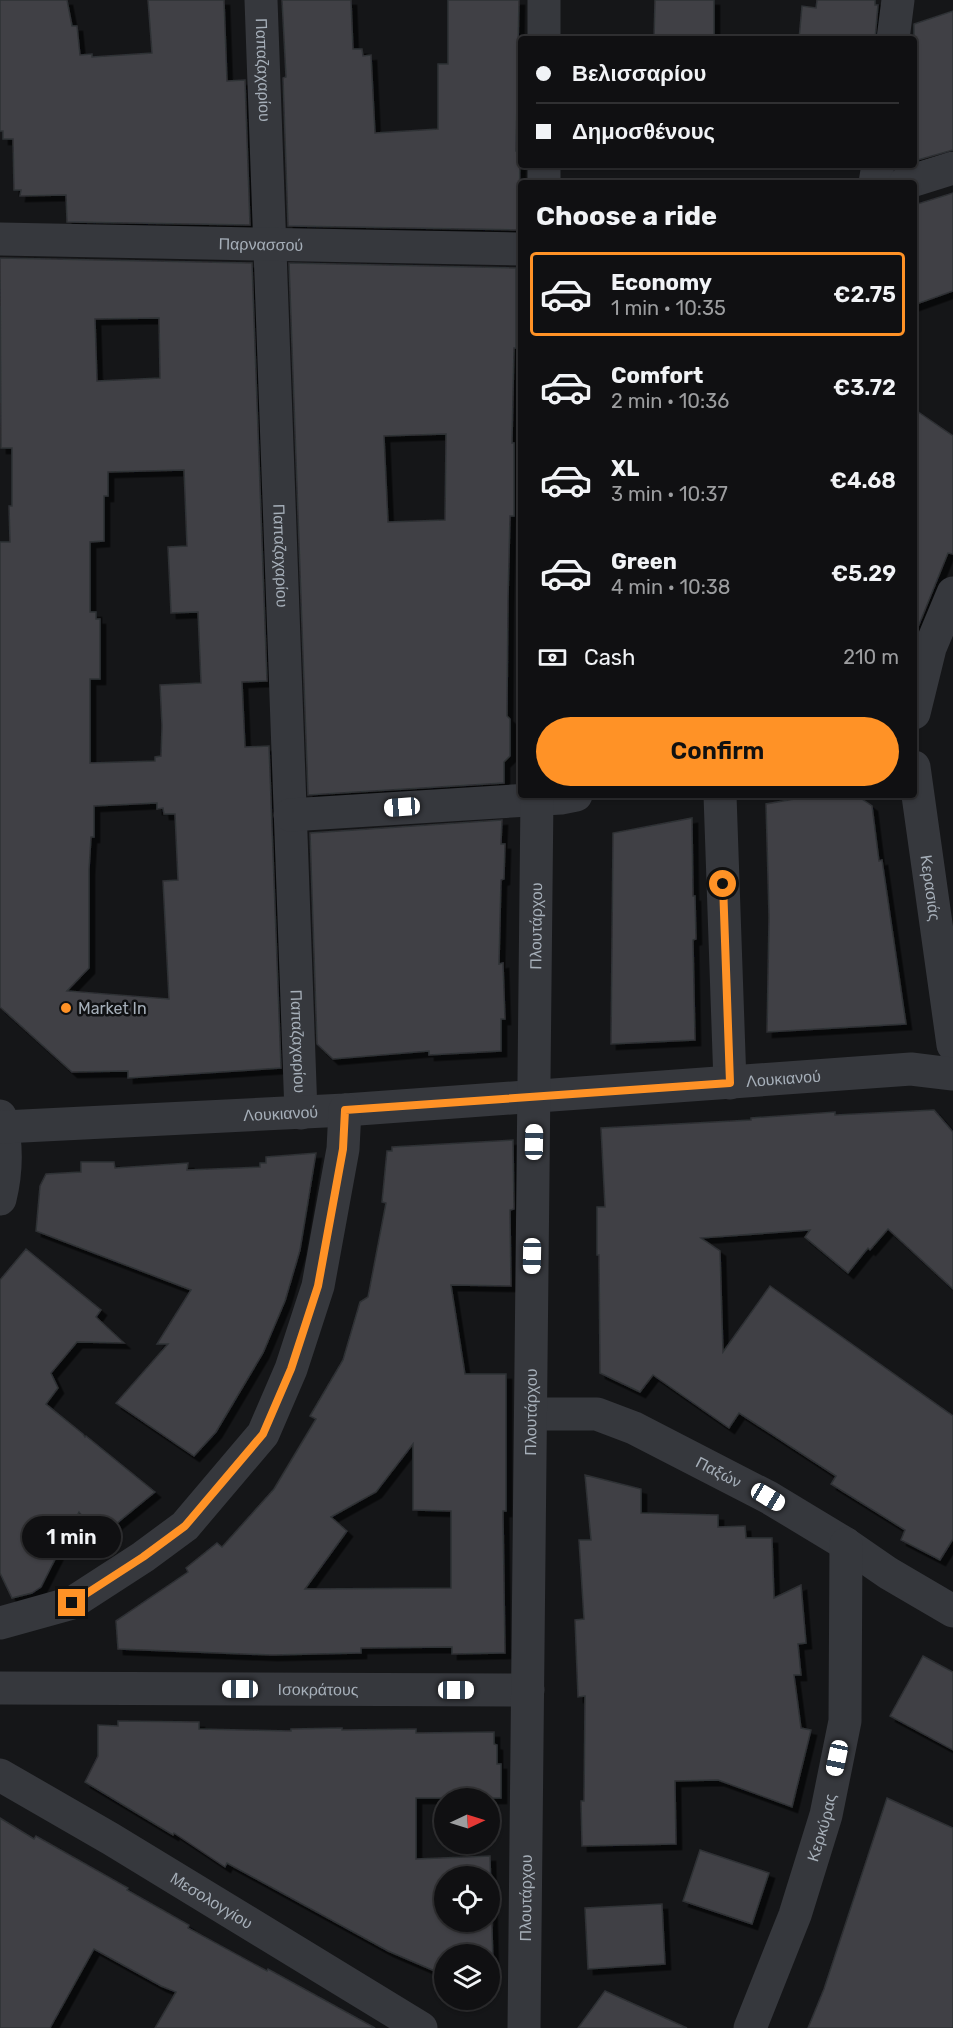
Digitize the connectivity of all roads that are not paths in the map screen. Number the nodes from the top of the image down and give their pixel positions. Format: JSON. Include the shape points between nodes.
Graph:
{"nodes":[{"id":1,"x":261,"y":0,"type":"edge"},
{"id":2,"x":544,"y":0,"type":"edge"},
{"id":3,"x":898,"y":0,"type":"edge"},
{"id":4,"x":544,"y":36,"type":"edge"},
{"id":5,"x":893,"y":36,"type":"edge"},
{"id":6,"x":953,"y":168,"type":"edge"},
{"id":7,"x":915,"y":180,"type":"edge"},
{"id":8,"x":0,"y":239,"type":"edge"},
{"id":9,"x":269,"y":245,"type":"junction"},
{"id":10,"x":518,"y":249,"type":"edge"},
{"id":11,"x":953,"y":593,"type":"edge"},
{"id":12,"x":917,"y":701,"type":"edge"},
{"id":13,"x":917,"y":787,"type":"edge"},
{"id":14,"x":523,"y":798,"type":"edge"},
{"id":15,"x":537,"y":798,"type":"edge"},
{"id":16,"x":720,"y":798,"type":"edge"},
{"id":17,"x":290,"y":815,"type":"junction"},
{"id":18,"x":953,"y":1045,"type":"edge"},
{"id":19,"x":953,"y":1074,"type":"edge"},
{"id":20,"x":730,"y":1083,"type":"junction"},
{"id":21,"x":534,"y":1097,"type":"junction"},
{"id":22,"x":345,"y":1110,"type":"junction"},
{"id":23,"x":300,"y":1113,"type":"junction"},
{"id":24,"x":2,"y":1121,"type":"edge"},
{"id":25,"x":0,"y":1199,"type":"edge"},
{"id":26,"x":531,"y":1414,"type":"junction"},
{"id":27,"x":846,"y":1544,"type":"junction"},
{"id":28,"x":953,"y":1611,"type":"edge"},
{"id":29,"x":0,"y":1623,"type":"edge"},
{"id":30,"x":0,"y":1688,"type":"edge"},
{"id":31,"x":528,"y":1690,"type":"junction"},
{"id":32,"x":0,"y":1775,"type":"edge"},
{"id":33,"x":421,"y":2028,"type":"edge"},
{"id":34,"x":524,"y":2028,"type":"edge"},
{"id":35,"x":750,"y":2028,"type":"edge"}],
"edges":[{"from":1,"to":9,"type":"street","name":"Παπαζαχαρίου"},
{"from":2,"to":4,"type":"street"},
{"from":3,"to":5,"type":"street"},
{"from":6,"to":7,"type":"street"},
{"from":8,"to":9,"type":"street","name":"Παρνασσού"},
{"from":9,"to":10,"type":"street","name":"Παρνασσού"},
{"from":9,"to":17,"type":"street","name":"Παπαζαχαρίου"},
{"from":11,"to":12,"type":"street","via":[[930,648]]},
{"from":13,"to":18,"type":"street","name":"Κερασιάς"},
{"from":14,"to":17,"type":"street"},
{"from":15,"to":21,"type":"street","name":"Πλουτάρχου"},
{"from":16,"to":20,"type":"street"},
{"from":17,"to":23,"type":"street","name":"Παπαζαχαρίου"},
{"from":19,"to":20,"type":"street","name":"Λουκιανού","via":[[911,1070]]},
{"from":20,"to":21,"type":"street","name":"Λουκιανού"},
{"from":21,"to":22,"type":"street","name":"Λουκιανού"},
{"from":21,"to":26,"type":"street","name":"Πλουτάρχου"},
{"from":22,"to":23,"type":"street","name":"Λουκιανού"},
{"from":22,"to":29,"type":"street","via":[[343,1149],[318,1286],[291,1369],[263,1434],[185,1526],[143,1557],[72,1603]]},
{"from":23,"to":24,"type":"street","name":"Λουκιανού"},
{"from":24,"to":25,"type":"street","via":[[5,1159]]},
{"from":26,"to":27,"type":"street","name":"Παξών","via":[[597,1414],[634,1428],[768,1497]]},
{"from":26,"to":31,"type":"street","name":"Πλουτάρχου"},
{"from":27,"to":28,"type":"street","name":"Παξών"},
{"from":27,"to":35,"type":"street","name":"Κερκύρας","via":[[845,1721],[826,1815],[795,1915]]},
{"from":30,"to":31,"type":"street","name":"Ισοκράτους"},
{"from":31,"to":34,"type":"street","name":"Πλουτάρχου"},
{"from":32,"to":33,"type":"street","name":"Μεσολογγίου"}]}
